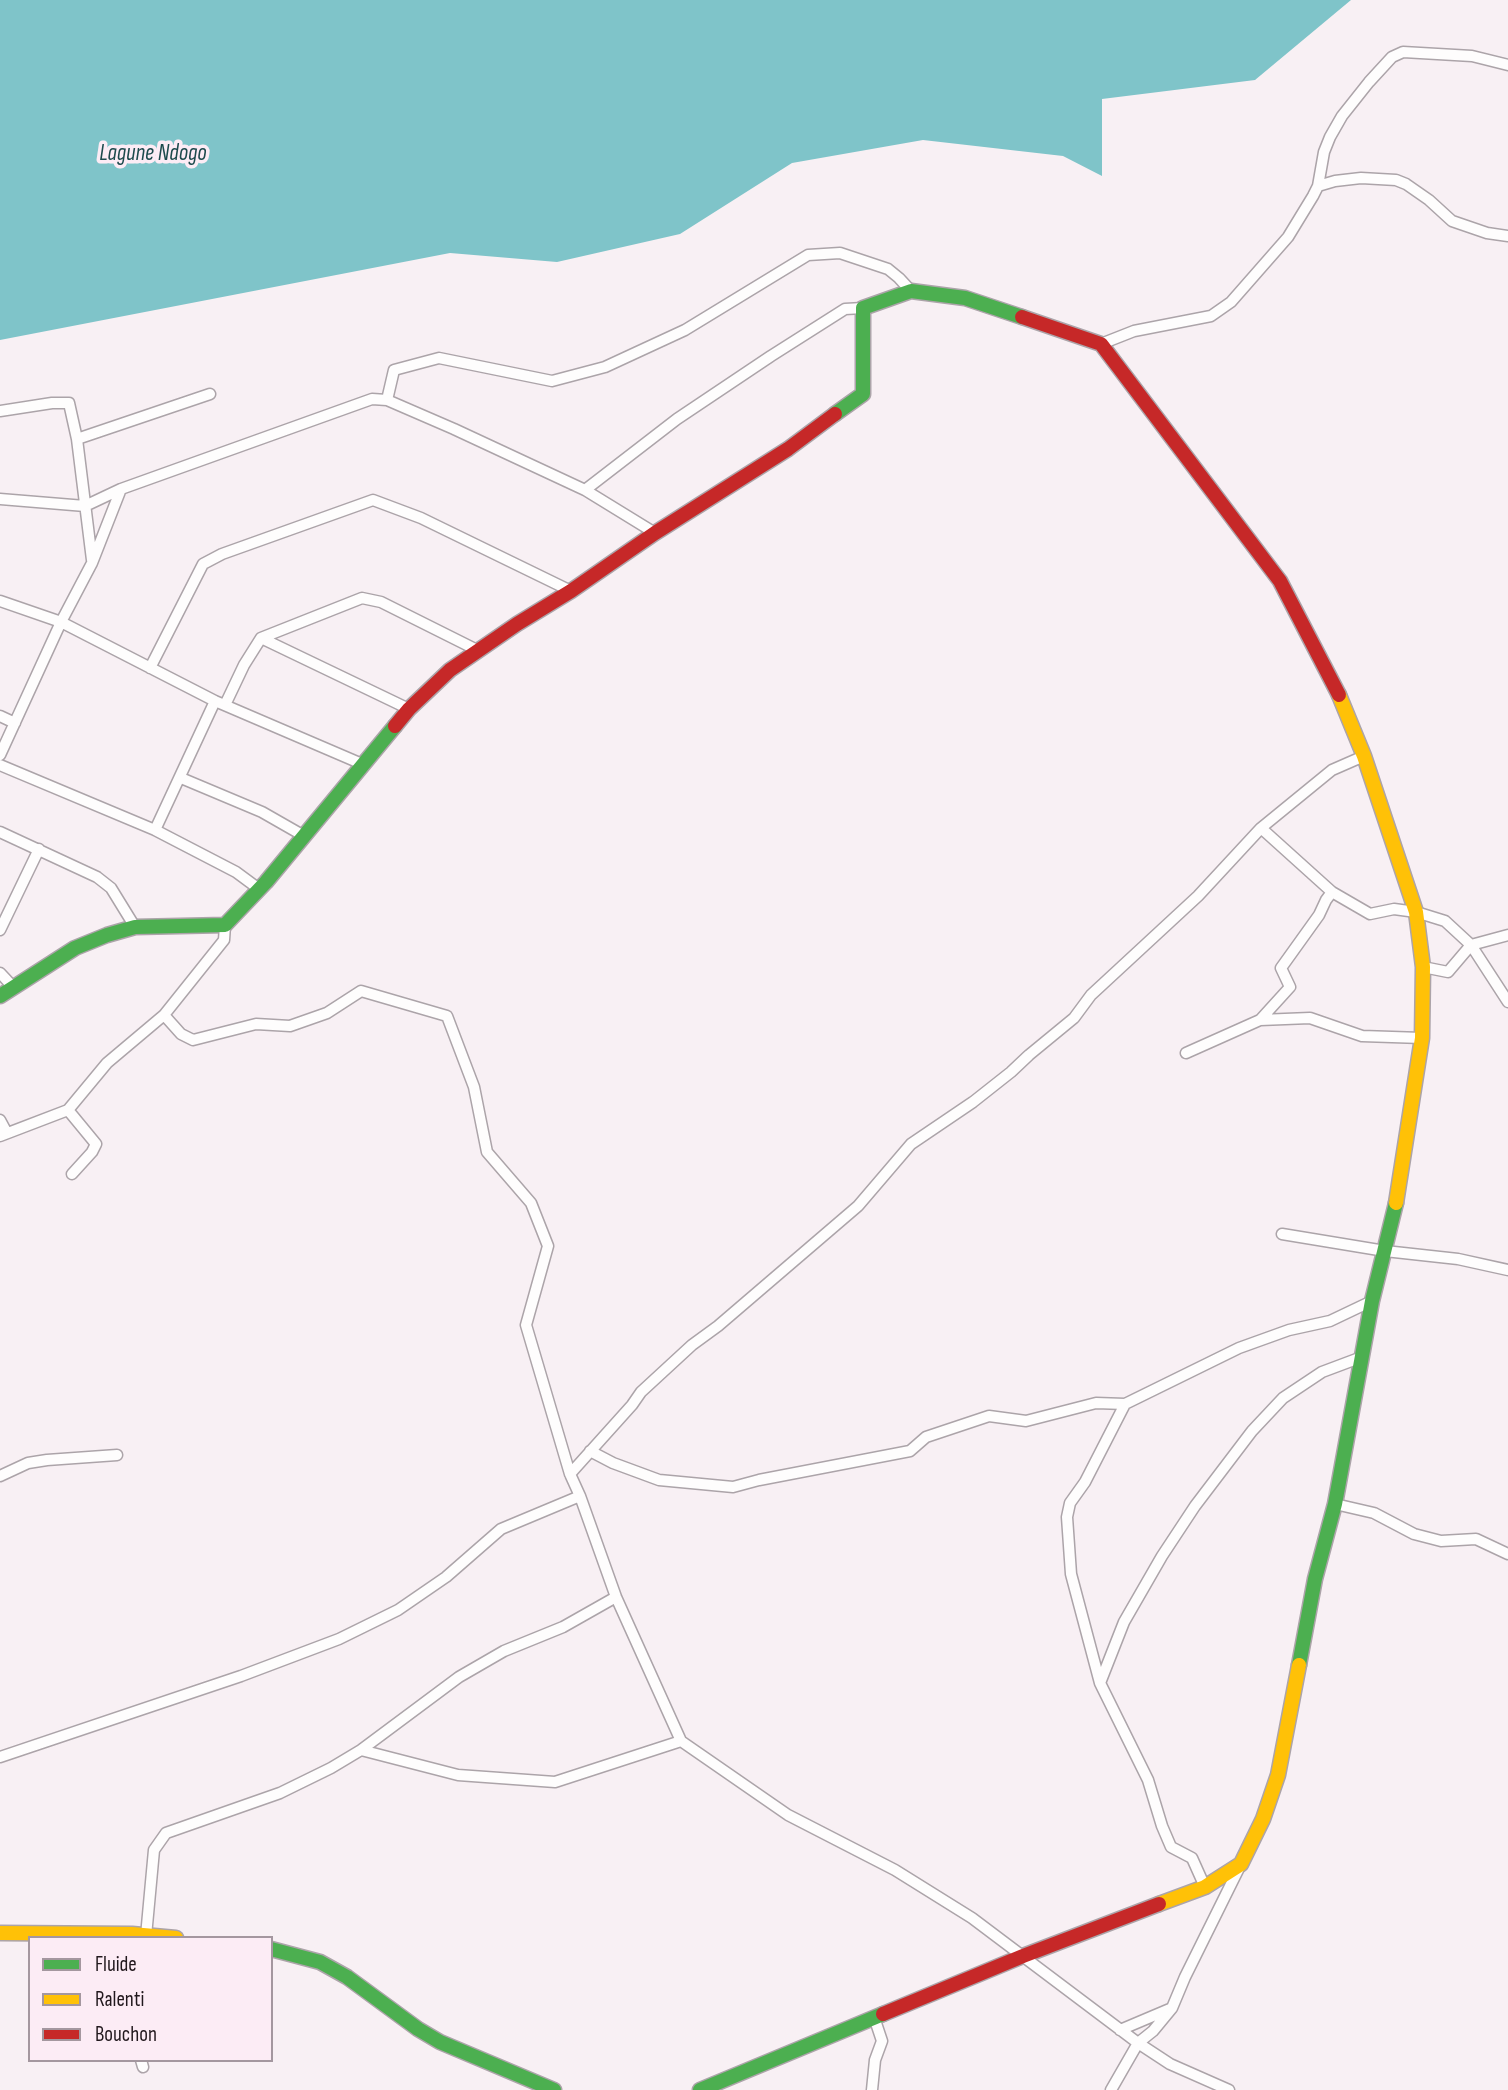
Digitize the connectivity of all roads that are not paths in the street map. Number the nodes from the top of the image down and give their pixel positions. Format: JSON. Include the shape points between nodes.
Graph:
{"nodes":[{"id":1,"x":1508,"y":65,"type":"edge"},
{"id":2,"x":1318,"y":186,"type":"junction"},
{"id":3,"x":1508,"y":236,"type":"edge"},
{"id":4,"x":911,"y":291,"type":"junction"},
{"id":5,"x":863,"y":308,"type":"junction"},
{"id":6,"x":1101,"y":344,"type":"junction"},
{"id":7,"x":210,"y":394,"type":"dead end"},
{"id":8,"x":387,"y":400,"type":"junction"},
{"id":9,"x":0,"y":411,"type":"edge"},
{"id":10,"x":77,"y":439,"type":"junction"},
{"id":11,"x":121,"y":489,"type":"junction"},
{"id":12,"x":585,"y":490,"type":"junction"},
{"id":13,"x":0,"y":499,"type":"edge"},
{"id":14,"x":85,"y":506,"type":"junction"},
{"id":15,"x":655,"y":533,"type":"junction"},
{"id":16,"x":92,"y":563,"type":"junction"},
{"id":17,"x":571,"y":591,"type":"junction"},
{"id":18,"x":0,"y":601,"type":"edge"},
{"id":19,"x":61,"y":622,"type":"junction"},
{"id":20,"x":261,"y":638,"type":"junction"},
{"id":21,"x":477,"y":650,"type":"junction"},
{"id":22,"x":150,"y":668,"type":"junction"},
{"id":23,"x":220,"y":703,"type":"junction"},
{"id":24,"x":409,"y":709,"type":"junction"},
{"id":25,"x":0,"y":716,"type":"edge"},
{"id":26,"x":15,"y":723,"type":"junction"},
{"id":27,"x":0,"y":755,"type":"edge"},
{"id":28,"x":1364,"y":756,"type":"junction"},
{"id":29,"x":362,"y":764,"type":"junction"},
{"id":30,"x":0,"y":765,"type":"edge"},
{"id":31,"x":181,"y":778,"type":"junction"},
{"id":32,"x":1261,"y":828,"type":"junction"},
{"id":33,"x":155,"y":831,"type":"junction"},
{"id":34,"x":0,"y":832,"type":"edge"},
{"id":35,"x":304,"y":836,"type":"junction"},
{"id":36,"x":39,"y":849,"type":"junction"},
{"id":37,"x":259,"y":889,"type":"junction"},
{"id":38,"x":1332,"y":892,"type":"junction"},
{"id":39,"x":1416,"y":912,"type":"junction"},
{"id":40,"x":225,"y":925,"type":"junction"},
{"id":41,"x":135,"y":927,"type":"junction"},
{"id":42,"x":0,"y":930,"type":"edge"},
{"id":43,"x":1508,"y":935,"type":"edge"},
{"id":44,"x":1471,"y":945,"type":"junction"},
{"id":45,"x":1423,"y":967,"type":"junction"},
{"id":46,"x":0,"y":973,"type":"edge"},
{"id":47,"x":14,"y":988,"type":"junction"},
{"id":48,"x":0,"y":996,"type":"edge"},
{"id":49,"x":1508,"y":1002,"type":"edge"},
{"id":50,"x":164,"y":1015,"type":"junction"},
{"id":51,"x":1260,"y":1020,"type":"junction"},
{"id":52,"x":1422,"y":1038,"type":"junction"},
{"id":53,"x":1186,"y":1053,"type":"dead end"},
{"id":54,"x":68,"y":1110,"type":"junction"},
{"id":55,"x":0,"y":1120,"type":"edge"},
{"id":56,"x":4,"y":1135,"type":"edge"},
{"id":57,"x":72,"y":1174,"type":"dead end"},
{"id":58,"x":1282,"y":1234,"type":"dead end"},
{"id":59,"x":1385,"y":1251,"type":"junction"},
{"id":60,"x":1508,"y":1270,"type":"edge"},
{"id":61,"x":1372,"y":1301,"type":"junction"},
{"id":62,"x":1362,"y":1357,"type":"junction"},
{"id":63,"x":1125,"y":1404,"type":"junction"},
{"id":64,"x":590,"y":1451,"type":"junction"},
{"id":65,"x":117,"y":1455,"type":"dead end"},
{"id":66,"x":570,"y":1474,"type":"junction"},
{"id":67,"x":0,"y":1476,"type":"edge"},
{"id":68,"x":580,"y":1496,"type":"junction"},
{"id":69,"x":1335,"y":1504,"type":"junction"},
{"id":70,"x":1508,"y":1554,"type":"edge"},
{"id":71,"x":616,"y":1597,"type":"junction"},
{"id":72,"x":1100,"y":1683,"type":"junction"},
{"id":73,"x":681,"y":1741,"type":"junction"},
{"id":74,"x":360,"y":1750,"type":"junction"},
{"id":75,"x":0,"y":1757,"type":"edge"},
{"id":76,"x":1241,"y":1864,"type":"junction"},
{"id":77,"x":1205,"y":1887,"type":"junction"},
{"id":78,"x":0,"y":1933,"type":"edge"},
{"id":79,"x":137,"y":1936,"type":"edge"},
{"id":80,"x":273,"y":1950,"type":"edge"},
{"id":81,"x":1023,"y":1956,"type":"junction"},
{"id":82,"x":1172,"y":2008,"type":"junction"},
{"id":83,"x":874,"y":2017,"type":"junction"},
{"id":84,"x":1120,"y":2031,"type":"junction"},
{"id":85,"x":1138,"y":2043,"type":"junction"},
{"id":86,"x":554,"y":2090,"type":"edge"},
{"id":87,"x":700,"y":2090,"type":"edge"},
{"id":88,"x":872,"y":2090,"type":"edge"},
{"id":89,"x":1111,"y":2090,"type":"edge"},
{"id":90,"x":1229,"y":2090,"type":"edge"}],
"edges":[{"from":1,"to":2,"type":"street","via":[[1472,56],[1403,52],[1392,57],[1342,116],[1324,152]]},
{"from":2,"to":3,"type":"street","via":[[1361,178],[1396,180],[1452,221]]},
{"from":2,"to":6,"type":"street","via":[[1288,237],[1231,302],[1211,316],[1134,331]]},
{"from":4,"to":5,"type":"street"},
{"from":4,"to":6,"type":"street","via":[[965,298]]},
{"from":4,"to":8,"type":"street","via":[[888,269],[840,253],[808,255],[685,330],[605,367],[552,381],[439,358],[394,370]]},
{"from":5,"to":12,"type":"street","via":[[845,309],[782,349],[677,419]]},
{"from":5,"to":15,"type":"street","via":[[863,394],[788,449]]},
{"from":6,"to":28,"type":"street","via":[[1280,581],[1340,697]]},
{"from":7,"to":10,"type":"street"},
{"from":8,"to":11,"type":"street","via":[[372,399]]},
{"from":8,"to":12,"type":"street"},
{"from":9,"to":10,"type":"street","via":[[69,403]]},
{"from":10,"to":14,"type":"street"},
{"from":11,"to":14,"type":"street"},
{"from":11,"to":16,"type":"street"},
{"from":12,"to":15,"type":"street"},
{"from":13,"to":14,"type":"street"},
{"from":14,"to":16,"type":"street"},
{"from":15,"to":17,"type":"street"},
{"from":16,"to":19,"type":"street"},
{"from":17,"to":21,"type":"street"},
{"from":17,"to":22,"type":"street","via":[[421,518],[373,500],[203,564]]},
{"from":18,"to":19,"type":"street"},
{"from":19,"to":22,"type":"street"},
{"from":19,"to":26,"type":"street"},
{"from":20,"to":21,"type":"street","via":[[362,598],[381,602]]},
{"from":20,"to":23,"type":"street"},
{"from":20,"to":24,"type":"street"},
{"from":21,"to":24,"type":"street"},
{"from":22,"to":23,"type":"street"},
{"from":23,"to":29,"type":"street"},
{"from":23,"to":31,"type":"street"},
{"from":24,"to":29,"type":"street"},
{"from":25,"to":26,"type":"street"},
{"from":26,"to":27,"type":"street"},
{"from":28,"to":32,"type":"street","via":[[1332,770]]},
{"from":28,"to":39,"type":"street"},
{"from":29,"to":35,"type":"street"},
{"from":30,"to":33,"type":"street"},
{"from":31,"to":33,"type":"street"},
{"from":31,"to":35,"type":"street","via":[[262,812]]},
{"from":32,"to":38,"type":"street"},
{"from":32,"to":64,"type":"street","via":[[1198,896],[1091,995],[1074,1018],[973,1102],[911,1144],[858,1206],[649,1384]]},
{"from":33,"to":37,"type":"street","via":[[236,872]]},
{"from":34,"to":36,"type":"street"},
{"from":35,"to":37,"type":"street"},
{"from":36,"to":41,"type":"street","via":[[111,888]]},
{"from":36,"to":42,"type":"street"},
{"from":37,"to":40,"type":"street"},
{"from":38,"to":39,"type":"street","via":[[1370,914],[1394,909]]},
{"from":38,"to":51,"type":"street","via":[[1281,968],[1290,987]]},
{"from":39,"to":44,"type":"street","via":[[1445,921]]},
{"from":39,"to":45,"type":"street"},
{"from":40,"to":41,"type":"street"},
{"from":40,"to":50,"type":"street","via":[[224,940]]},
{"from":41,"to":47,"type":"street","via":[[75,948]]},
{"from":43,"to":44,"type":"street"},
{"from":44,"to":45,"type":"street","via":[[1448,972]]},
{"from":44,"to":49,"type":"street"},
{"from":45,"to":52,"type":"street"},
{"from":46,"to":47,"type":"street"},
{"from":47,"to":48,"type":"street"},
{"from":50,"to":54,"type":"street","via":[[107,1063]]},
{"from":50,"to":66,"type":"street","via":[[193,1040],[256,1024],[290,1026],[327,1013],[361,992],[447,1016],[474,1087],[486,1152],[531,1203],[548,1246],[526,1325]]},
{"from":51,"to":52,"type":"street","via":[[1310,1018],[1362,1035]]},
{"from":51,"to":53,"type":"street"},
{"from":52,"to":59,"type":"street"},
{"from":54,"to":56,"type":"street"},
{"from":54,"to":57,"type":"street","via":[[96,1144]]},
{"from":55,"to":56,"type":"street"},
{"from":58,"to":59,"type":"street"},
{"from":59,"to":60,"type":"street"},
{"from":59,"to":61,"type":"street"},
{"from":61,"to":62,"type":"street"},
{"from":61,"to":63,"type":"street","via":[[1330,1321],[1239,1348]]},
{"from":62,"to":69,"type":"street"},
{"from":62,"to":72,"type":"street","via":[[1322,1372],[1283,1398],[1252,1431],[1162,1556],[1124,1622]]},
{"from":63,"to":64,"type":"street","via":[[1096,1404],[1026,1421],[989,1416],[926,1437],[910,1451],[733,1487],[659,1480]]},
{"from":63,"to":72,"type":"street","via":[[1085,1482],[1069,1503],[1067,1517],[1071,1574]]},
{"from":64,"to":66,"type":"street"},
{"from":65,"to":67,"type":"street","via":[[28,1463]]},
{"from":66,"to":68,"type":"street"},
{"from":68,"to":71,"type":"street"},
{"from":68,"to":75,"type":"street","via":[[501,1529],[446,1577],[398,1610],[339,1639]]},
{"from":69,"to":70,"type":"street","via":[[1374,1513],[1414,1534],[1441,1541],[1476,1539]]},
{"from":69,"to":76,"type":"street","via":[[1315,1579],[1278,1775]]},
{"from":71,"to":73,"type":"street"},
{"from":71,"to":74,"type":"street","via":[[459,1677]]},
{"from":72,"to":77,"type":"street","via":[[1148,1780],[1171,1847],[1192,1858]]},
{"from":73,"to":74,"type":"street","via":[[555,1782],[458,1775]]},
{"from":73,"to":81,"type":"street","via":[[788,1815],[895,1870]]},
{"from":74,"to":79,"type":"street","via":[[280,1793],[166,1833],[154,1850]]},
{"from":76,"to":77,"type":"street"},
{"from":76,"to":82,"type":"street"},
{"from":77,"to":81,"type":"street"},
{"from":78,"to":79,"type":"street"},
{"from":80,"to":86,"type":"street","via":[[320,1962],[440,2042]]},
{"from":81,"to":83,"type":"street"},
{"from":81,"to":84,"type":"street"},
{"from":82,"to":84,"type":"street"},
{"from":82,"to":85,"type":"street"},
{"from":83,"to":87,"type":"street"},
{"from":83,"to":88,"type":"street","via":[[882,2041]]},
{"from":84,"to":85,"type":"street"},
{"from":85,"to":89,"type":"street"},
{"from":85,"to":90,"type":"street","via":[[1170,2064]]}]}
